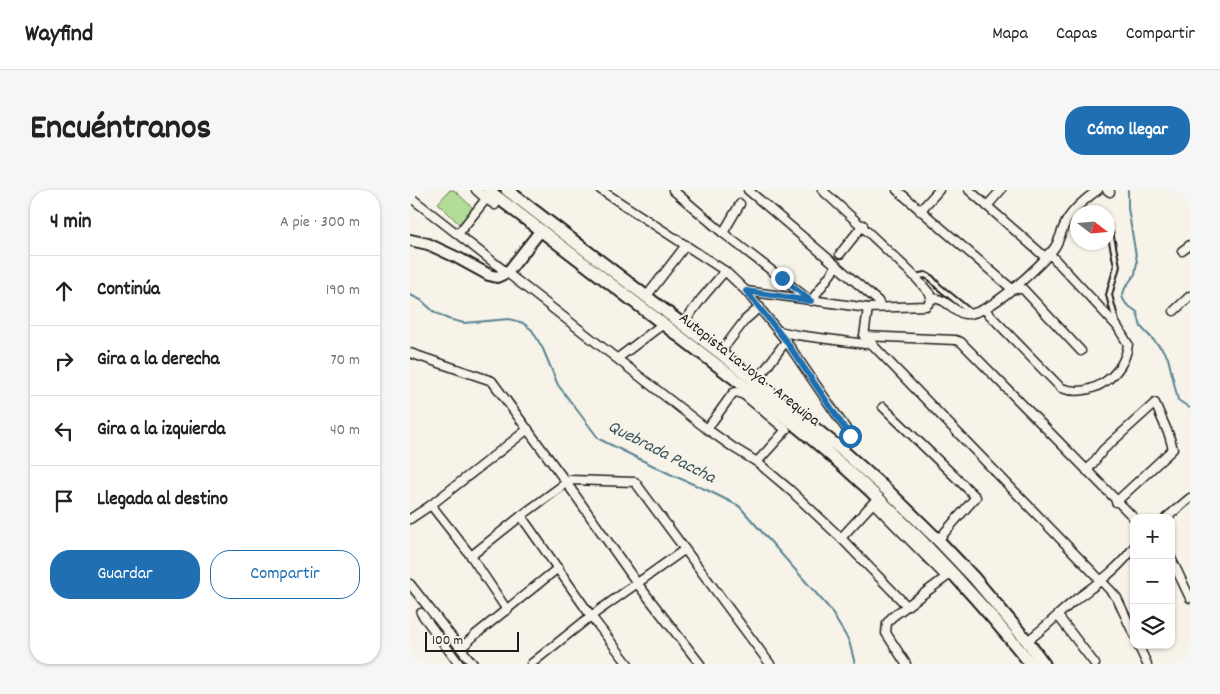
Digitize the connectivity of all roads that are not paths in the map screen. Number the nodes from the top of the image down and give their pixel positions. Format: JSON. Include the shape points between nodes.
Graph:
{"nodes":[{"id":1,"x":476,"y":190,"type":"edge"},
{"id":2,"x":507,"y":190,"type":"edge"},
{"id":3,"x":601,"y":190,"type":"edge"},
{"id":4,"x":673,"y":190,"type":"edge"},
{"id":5,"x":747,"y":190,"type":"edge"},
{"id":6,"x":822,"y":190,"type":"edge"},
{"id":7,"x":897,"y":190,"type":"edge"},
{"id":8,"x":939,"y":190,"type":"edge"},
{"id":9,"x":969,"y":190,"type":"edge"},
{"id":10,"x":1001,"y":190,"type":"edge"},
{"id":11,"x":1098,"y":190,"type":"edge"},
{"id":12,"x":487,"y":194,"type":"edge"},
{"id":13,"x":410,"y":197,"type":"edge"},
{"id":14,"x":495,"y":206,"type":"dead end"},
{"id":15,"x":987,"y":206,"type":"junction"},
{"id":16,"x":920,"y":211,"type":"junction"},
{"id":17,"x":863,"y":225,"type":"junction"},
{"id":18,"x":541,"y":230,"type":"junction"},
{"id":19,"x":724,"y":233,"type":"junction"},
{"id":20,"x":458,"y":234,"type":"junction"},
{"id":21,"x":410,"y":240,"type":"edge"},
{"id":22,"x":686,"y":245,"type":"junction"},
{"id":23,"x":1190,"y":245,"type":"edge"},
{"id":24,"x":1114,"y":250,"type":"edge"},
{"id":25,"x":1182,"y":251,"type":"dead end"},
{"id":26,"x":840,"y":254,"type":"dead end"},
{"id":27,"x":1047,"y":255,"type":"junction"},
{"id":28,"x":836,"y":267,"type":"junction"},
{"id":29,"x":725,"y":271,"type":"junction"},
{"id":30,"x":508,"y":272,"type":"junction"},
{"id":31,"x":915,"y":277,"type":"junction"},
{"id":32,"x":1012,"y":290,"type":"junction"},
{"id":33,"x":746,"y":291,"type":"junction"},
{"id":34,"x":1190,"y":296,"type":"edge"},
{"id":35,"x":646,"y":297,"type":"junction"},
{"id":36,"x":931,"y":298,"type":"junction"},
{"id":37,"x":811,"y":301,"type":"junction"},
{"id":38,"x":881,"y":307,"type":"junction"},
{"id":39,"x":760,"y":308,"type":"junction"},
{"id":40,"x":868,"y":308,"type":"junction"},
{"id":41,"x":984,"y":309,"type":"junction"},
{"id":42,"x":1174,"y":311,"type":"dead end"},
{"id":43,"x":972,"y":313,"type":"junction"},
{"id":44,"x":663,"y":324,"type":"junction"},
{"id":45,"x":682,"y":325,"type":"junction"},
{"id":46,"x":1117,"y":326,"type":"junction"},
{"id":47,"x":779,"y":331,"type":"junction"},
{"id":48,"x":864,"y":336,"type":"junction"},
{"id":49,"x":786,"y":341,"type":"junction"},
{"id":50,"x":872,"y":343,"type":"junction"},
{"id":51,"x":1081,"y":350,"type":"dead end"},
{"id":52,"x":410,"y":353,"type":"edge"},
{"id":53,"x":720,"y":354,"type":"junction"},
{"id":54,"x":618,"y":358,"type":"junction"},
{"id":55,"x":749,"y":389,"type":"junction"},
{"id":56,"x":883,"y":407,"type":"dead end"},
{"id":57,"x":528,"y":429,"type":"junction"},
{"id":58,"x":707,"y":429,"type":"junction"},
{"id":59,"x":842,"y":450,"type":"junction"},
{"id":60,"x":757,"y":462,"type":"junction"},
{"id":61,"x":1087,"y":471,"type":"junction"},
{"id":62,"x":566,"y":482,"type":"junction"},
{"id":63,"x":1190,"y":498,"type":"edge"},
{"id":64,"x":1116,"y":502,"type":"junction"},
{"id":65,"x":431,"y":505,"type":"junction"},
{"id":66,"x":1130,"y":514,"type":"edge"},
{"id":67,"x":1171,"y":514,"type":"edge"},
{"id":68,"x":521,"y":516,"type":"junction"},
{"id":69,"x":410,"y":519,"type":"edge"},
{"id":70,"x":840,"y":538,"type":"junction"},
{"id":71,"x":938,"y":540,"type":"junction"},
{"id":72,"x":684,"y":550,"type":"junction"},
{"id":73,"x":1130,"y":553,"type":"edge"},
{"id":74,"x":471,"y":556,"type":"junction"},
{"id":75,"x":1171,"y":559,"type":"edge"},
{"id":76,"x":558,"y":568,"type":"junction"},
{"id":77,"x":950,"y":574,"type":"junction"},
{"id":78,"x":1102,"y":582,"type":"junction"},
{"id":79,"x":637,"y":583,"type":"junction"},
{"id":80,"x":410,"y":584,"type":"edge"},
{"id":81,"x":1190,"y":598,"type":"edge"},
{"id":82,"x":908,"y":606,"type":"junction"},
{"id":83,"x":507,"y":610,"type":"junction"},
{"id":84,"x":421,"y":613,"type":"dead end"},
{"id":85,"x":591,"y":616,"type":"junction"},
{"id":86,"x":1058,"y":616,"type":"junction"},
{"id":87,"x":1130,"y":626,"type":"edge"},
{"id":88,"x":1027,"y":641,"type":"junction"},
{"id":89,"x":461,"y":648,"type":"junction"},
{"id":90,"x":1140,"y":649,"type":"edge"},
{"id":91,"x":459,"y":664,"type":"edge"},
{"id":92,"x":473,"y":664,"type":"edge"},
{"id":93,"x":531,"y":664,"type":"edge"},
{"id":94,"x":628,"y":664,"type":"edge"},
{"id":95,"x":700,"y":664,"type":"edge"},
{"id":96,"x":770,"y":664,"type":"edge"},
{"id":97,"x":906,"y":664,"type":"edge"},
{"id":98,"x":1031,"y":664,"type":"edge"},
{"id":99,"x":1044,"y":664,"type":"edge"},
{"id":100,"x":1095,"y":664,"type":"edge"},
{"id":101,"x":1147,"y":664,"type":"edge"}],
"edges":[{"from":1,"to":12,"type":"street"},
{"from":2,"to":35,"type":"main road","name":"Autopista La Joya - Arequipa"},
{"from":3,"to":22,"type":"street"},
{"from":4,"to":19,"type":"street"},
{"from":5,"to":19,"type":"street"},
{"from":5,"to":28,"type":"street"},
{"from":6,"to":17,"type":"street"},
{"from":7,"to":16,"type":"street"},
{"from":8,"to":16,"type":"street"},
{"from":9,"to":15,"type":"street"},
{"from":10,"to":15,"type":"street"},
{"from":11,"to":27,"type":"street","via":[[1073,211]]},
{"from":12,"to":14,"type":"street"},
{"from":12,"to":18,"type":"main road","name":"Autopista La Joya - Arequipa"},
{"from":12,"to":20,"type":"street"},
{"from":13,"to":20,"type":"street"},
{"from":15,"to":27,"type":"street"},
{"from":16,"to":32,"type":"street"},
{"from":17,"to":26,"type":"street"},
{"from":17,"to":31,"type":"street"},
{"from":18,"to":30,"type":"street"},
{"from":18,"to":44,"type":"main road","name":"Autopista La Joya - Arequipa"},
{"from":19,"to":37,"type":"street"},
{"from":20,"to":30,"type":"street"},
{"from":21,"to":30,"type":"street","via":[[428,244],[489,275],[497,277]]},
{"from":22,"to":29,"type":"street"},
{"from":22,"to":35,"type":"street"},
{"from":23,"to":25,"type":"street"},
{"from":24,"to":46,"type":"lane","via":[[1117,266],[1109,296]]},
{"from":27,"to":32,"type":"street"},
{"from":27,"to":46,"type":"street"},
{"from":28,"to":37,"type":"street"},
{"from":28,"to":38,"type":"street"},
{"from":29,"to":33,"type":"street"},
{"from":29,"to":45,"type":"street"},
{"from":30,"to":54,"type":"street"},
{"from":31,"to":36,"type":"street"},
{"from":31,"to":43,"type":"lane","via":[[931,278]]},
{"from":32,"to":41,"type":"street"},
{"from":32,"to":51,"type":"street","via":[[1023,289]]},
{"from":33,"to":37,"type":"street"},
{"from":33,"to":39,"type":"street"},
{"from":34,"to":42,"type":"street"},
{"from":35,"to":45,"type":"main road","name":"Autopista La Joya - Arequipa"},
{"from":36,"to":38,"type":"street","via":[[926,306]]},
{"from":36,"to":43,"type":"street","via":[[943,300],[960,312]]},
{"from":37,"to":40,"type":"street"},
{"from":38,"to":40,"type":"street"},
{"from":39,"to":47,"type":"street"},
{"from":39,"to":53,"type":"street","via":[[745,320]]},
{"from":40,"to":48,"type":"street"},
{"from":41,"to":43,"type":"street"},
{"from":41,"to":46,"type":"street","via":[[1054,382],[1066,390],[1095,387],[1114,375],[1125,358],[1128,344]]},
{"from":44,"to":54,"type":"street"},
{"from":44,"to":55,"type":"main road","name":"Autopista La Joya - Arequipa"},
{"from":45,"to":53,"type":"main road","name":"Autopista La Joya - Arequipa"},
{"from":47,"to":49,"type":"street"},
{"from":47,"to":50,"type":"street"},
{"from":48,"to":50,"type":"street"},
{"from":48,"to":61,"type":"street","via":[[960,342]]},
{"from":49,"to":55,"type":"street"},
{"from":49,"to":59,"type":"street","via":[[849,433],[849,440]]},
{"from":50,"to":78,"type":"street"},
{"from":52,"to":57,"type":"street","via":[[492,381]]},
{"from":53,"to":55,"type":"main road","name":"Autopista La Joya - Arequipa"},
{"from":54,"to":58,"type":"street"},
{"from":55,"to":58,"type":"street","via":[[733,393]]},
{"from":55,"to":59,"type":"main road","name":"Autopista La Joya - Arequipa"},
{"from":55,"to":60,"type":"street","via":[[786,430]]},
{"from":55,"to":77,"type":"main road","name":"Autopista La Joya - Arequipa","via":[[860,480],[925,542]]},
{"from":56,"to":71,"type":"street","via":[[976,497]]},
{"from":57,"to":62,"type":"street"},
{"from":57,"to":65,"type":"street"},
{"from":58,"to":60,"type":"street"},
{"from":59,"to":71,"type":"main road","name":"Autopista La Joya - Arequipa"},
{"from":60,"to":70,"type":"street"},
{"from":61,"to":64,"type":"street"},
{"from":61,"to":64,"type":"street","via":[[1110,444],[1155,403],[1173,450]]},
{"from":62,"to":68,"type":"street"},
{"from":62,"to":72,"type":"street","via":[[635,482]]},
{"from":62,"to":79,"type":"street"},
{"from":63,"to":67,"type":"street"},
{"from":64,"to":66,"type":"street"},
{"from":65,"to":69,"type":"street"},
{"from":65,"to":74,"type":"street"},
{"from":68,"to":74,"type":"street"},
{"from":68,"to":76,"type":"street"},
{"from":70,"to":77,"type":"street","via":[[873,503]]},
{"from":70,"to":82,"type":"street"},
{"from":71,"to":88,"type":"main road","name":"Autopista La Joya - Arequipa"},
{"from":72,"to":79,"type":"street"},
{"from":72,"to":96,"type":"street"},
{"from":73,"to":78,"type":"street"},
{"from":74,"to":83,"type":"street"},
{"from":75,"to":81,"type":"street"},
{"from":76,"to":83,"type":"street"},
{"from":76,"to":85,"type":"street"},
{"from":77,"to":82,"type":"street"},
{"from":77,"to":98,"type":"main road","name":"Autopista La Joya - Arequipa"},
{"from":78,"to":86,"type":"street"},
{"from":78,"to":87,"type":"street","via":[[1117,598]]},
{"from":79,"to":85,"type":"street"},
{"from":79,"to":95,"type":"street"},
{"from":80,"to":89,"type":"street"},
{"from":82,"to":97,"type":"street","via":[[892,617],[886,627],[886,633]]},
{"from":83,"to":89,"type":"street"},
{"from":84,"to":91,"type":"street"},
{"from":85,"to":93,"type":"street"},
{"from":85,"to":94,"type":"street"},
{"from":86,"to":88,"type":"street"},
{"from":86,"to":100,"type":"street"},
{"from":88,"to":99,"type":"main road","name":"Autopista La Joya - Arequipa"},
{"from":89,"to":92,"type":"street"},
{"from":90,"to":101,"type":"street"}]}
